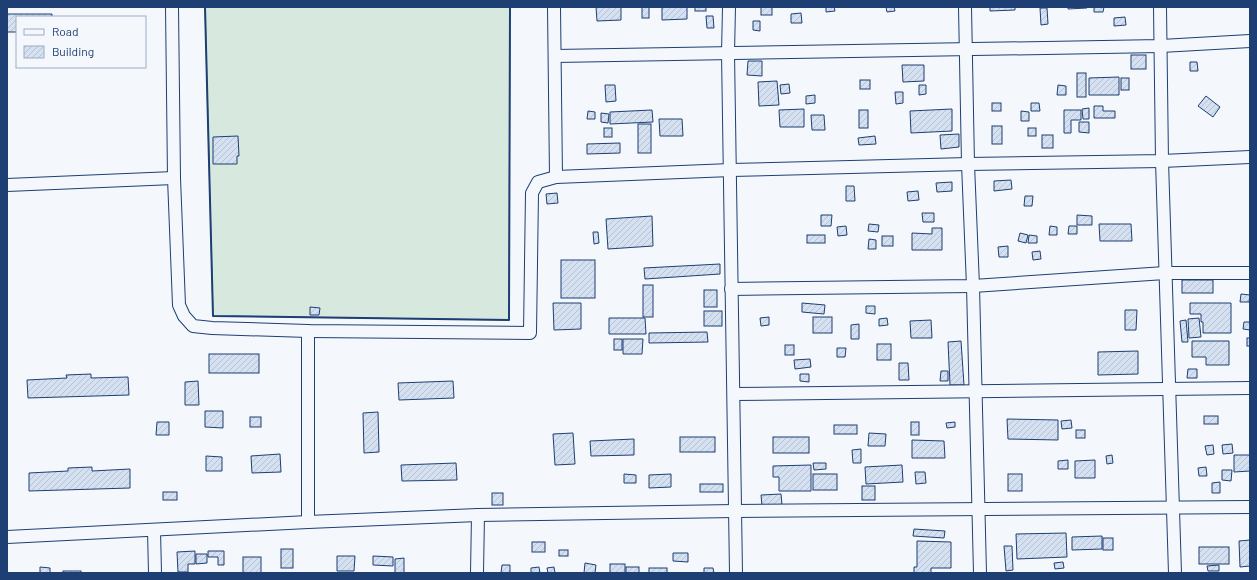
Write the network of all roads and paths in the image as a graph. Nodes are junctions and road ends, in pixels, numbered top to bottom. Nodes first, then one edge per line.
1 (172, 7) edge
2 (554, 7) edge
3 (729, 7) edge
4 (965, 7) edge
5 (1160, 7) edge
6 (1250, 41) edge
7 (1160, 46) junction
8 (965, 50) junction
9 (728, 53) junction
10 (555, 56) junction
11 (1250, 158) edge
12 (1162, 162) junction
13 (968, 164) junction
14 (731, 170) junction
15 (556, 177) junction
16 (174, 178) junction
17 (7, 185) edge
18 (1165, 273) junction
19 (1250, 273) edge
20 (973, 286) junction
21 (731, 290) junction
22 (308, 331) junction
23 (1250, 388) edge
24 (1170, 389) junction
25 (975, 391) junction
26 (734, 394) junction
27 (1173, 507) junction
28 (1250, 507) edge
29 (978, 509) junction
30 (735, 511) junction
31 (478, 515) junction
32 (308, 522) junction
33 (154, 530) junction
34 (7, 537) edge
35 (155, 573) edge
36 (477, 573) edge
37 (736, 573) edge
38 (980, 573) edge
39 (1175, 573) edge

1 - 16 street
2 - 10 street
3 - 9 street
4 - 8 street
5 - 7 street
6 - 7 street
7 - 8 street
7 - 12 street
8 - 9 street
8 - 13 street
9 - 10 street
9 - 14 street
10 - 15 street
11 - 12 street
12 - 13 street
12 - 18 street
13 - 14 street
13 - 20 street
14 - 15 street
14 - 21 street
15 - 22 street
16 - 17 street
16 - 22 street
18 - 19 street
18 - 20 street
18 - 24 street
20 - 21 street
20 - 25 street
21 - 26 street
22 - 32 street
23 - 24 street
24 - 25 street
24 - 27 street
25 - 26 street
25 - 29 street
26 - 30 street
27 - 28 street
27 - 29 street
27 - 39 street
29 - 30 street
29 - 38 street
30 - 31 street
30 - 37 street
31 - 32 street
31 - 36 street
32 - 33 street
33 - 34 street
33 - 35 street

